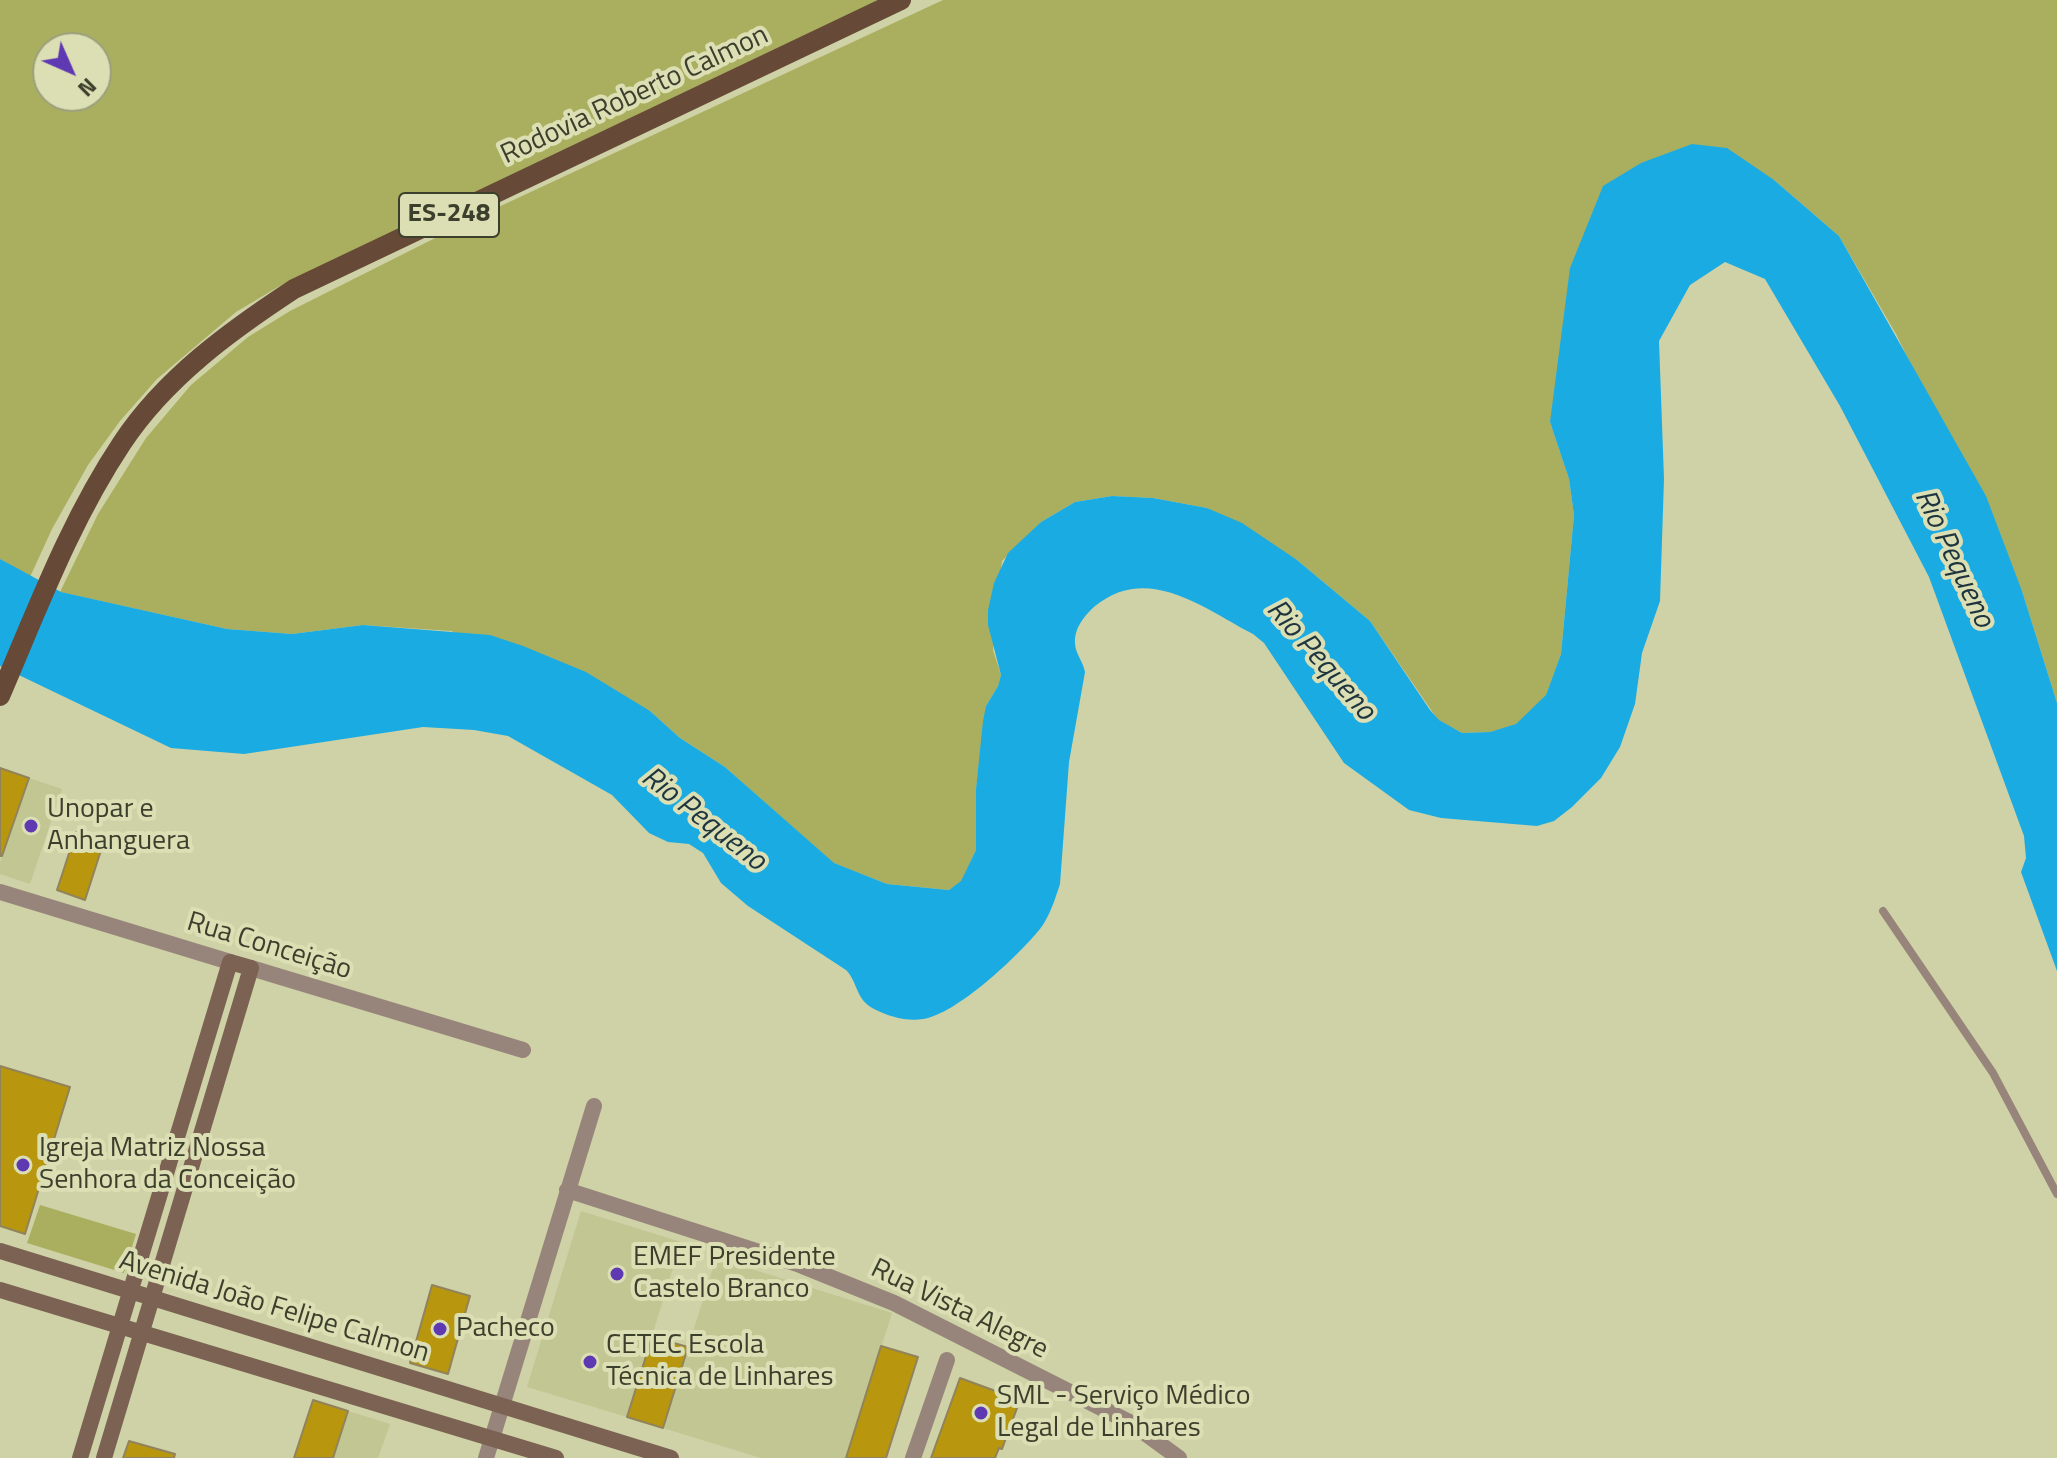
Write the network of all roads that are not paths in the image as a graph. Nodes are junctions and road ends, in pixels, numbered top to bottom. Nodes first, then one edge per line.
1 (901, 0) edge
2 (0, 696) edge
3 (0, 892) edge
4 (1883, 911) dead end
5 (230, 962) junction
6 (251, 968) junction
7 (523, 1050) dead end
8 (594, 1106) dead end
9 (567, 1190) junction
10 (2057, 1194) edge
11 (0, 1251) edge
12 (0, 1290) edge
13 (130, 1291) junction
14 (152, 1298) junction
15 (120, 1326) junction
16 (141, 1333) junction
17 (947, 1360) dead end
18 (502, 1406) junction
19 (492, 1439) junction
20 (80, 1458) edge
21 (104, 1458) edge
22 (486, 1458) edge
23 (556, 1458) edge
24 (671, 1458) edge
25 (913, 1458) edge
26 (1179, 1458) edge

1 - 2 main road, Rodovia Roberto Calmon / ES-248
3 - 5 street, Rua Conceição
4 - 10 lane
5 - 6 main road, Rua Conceição
5 - 13 main road
6 - 7 street, Rua Conceição
6 - 14 main road
8 - 9 street
9 - 18 street
9 - 26 street, Rua Vista Alegre
11 - 13 main road, Avenida João Felipe Calmon
12 - 15 main road
13 - 14 main road, Avenida João Felipe Calmon
13 - 15 main road
14 - 16 main road
14 - 18 main road, Avenida João Felipe Calmon
15 - 16 main road
15 - 20 main road
16 - 19 main road
16 - 21 main road
17 - 25 street
18 - 19 street
18 - 24 main road, Avenida João Felipe Calmon
19 - 22 street
19 - 23 main road

